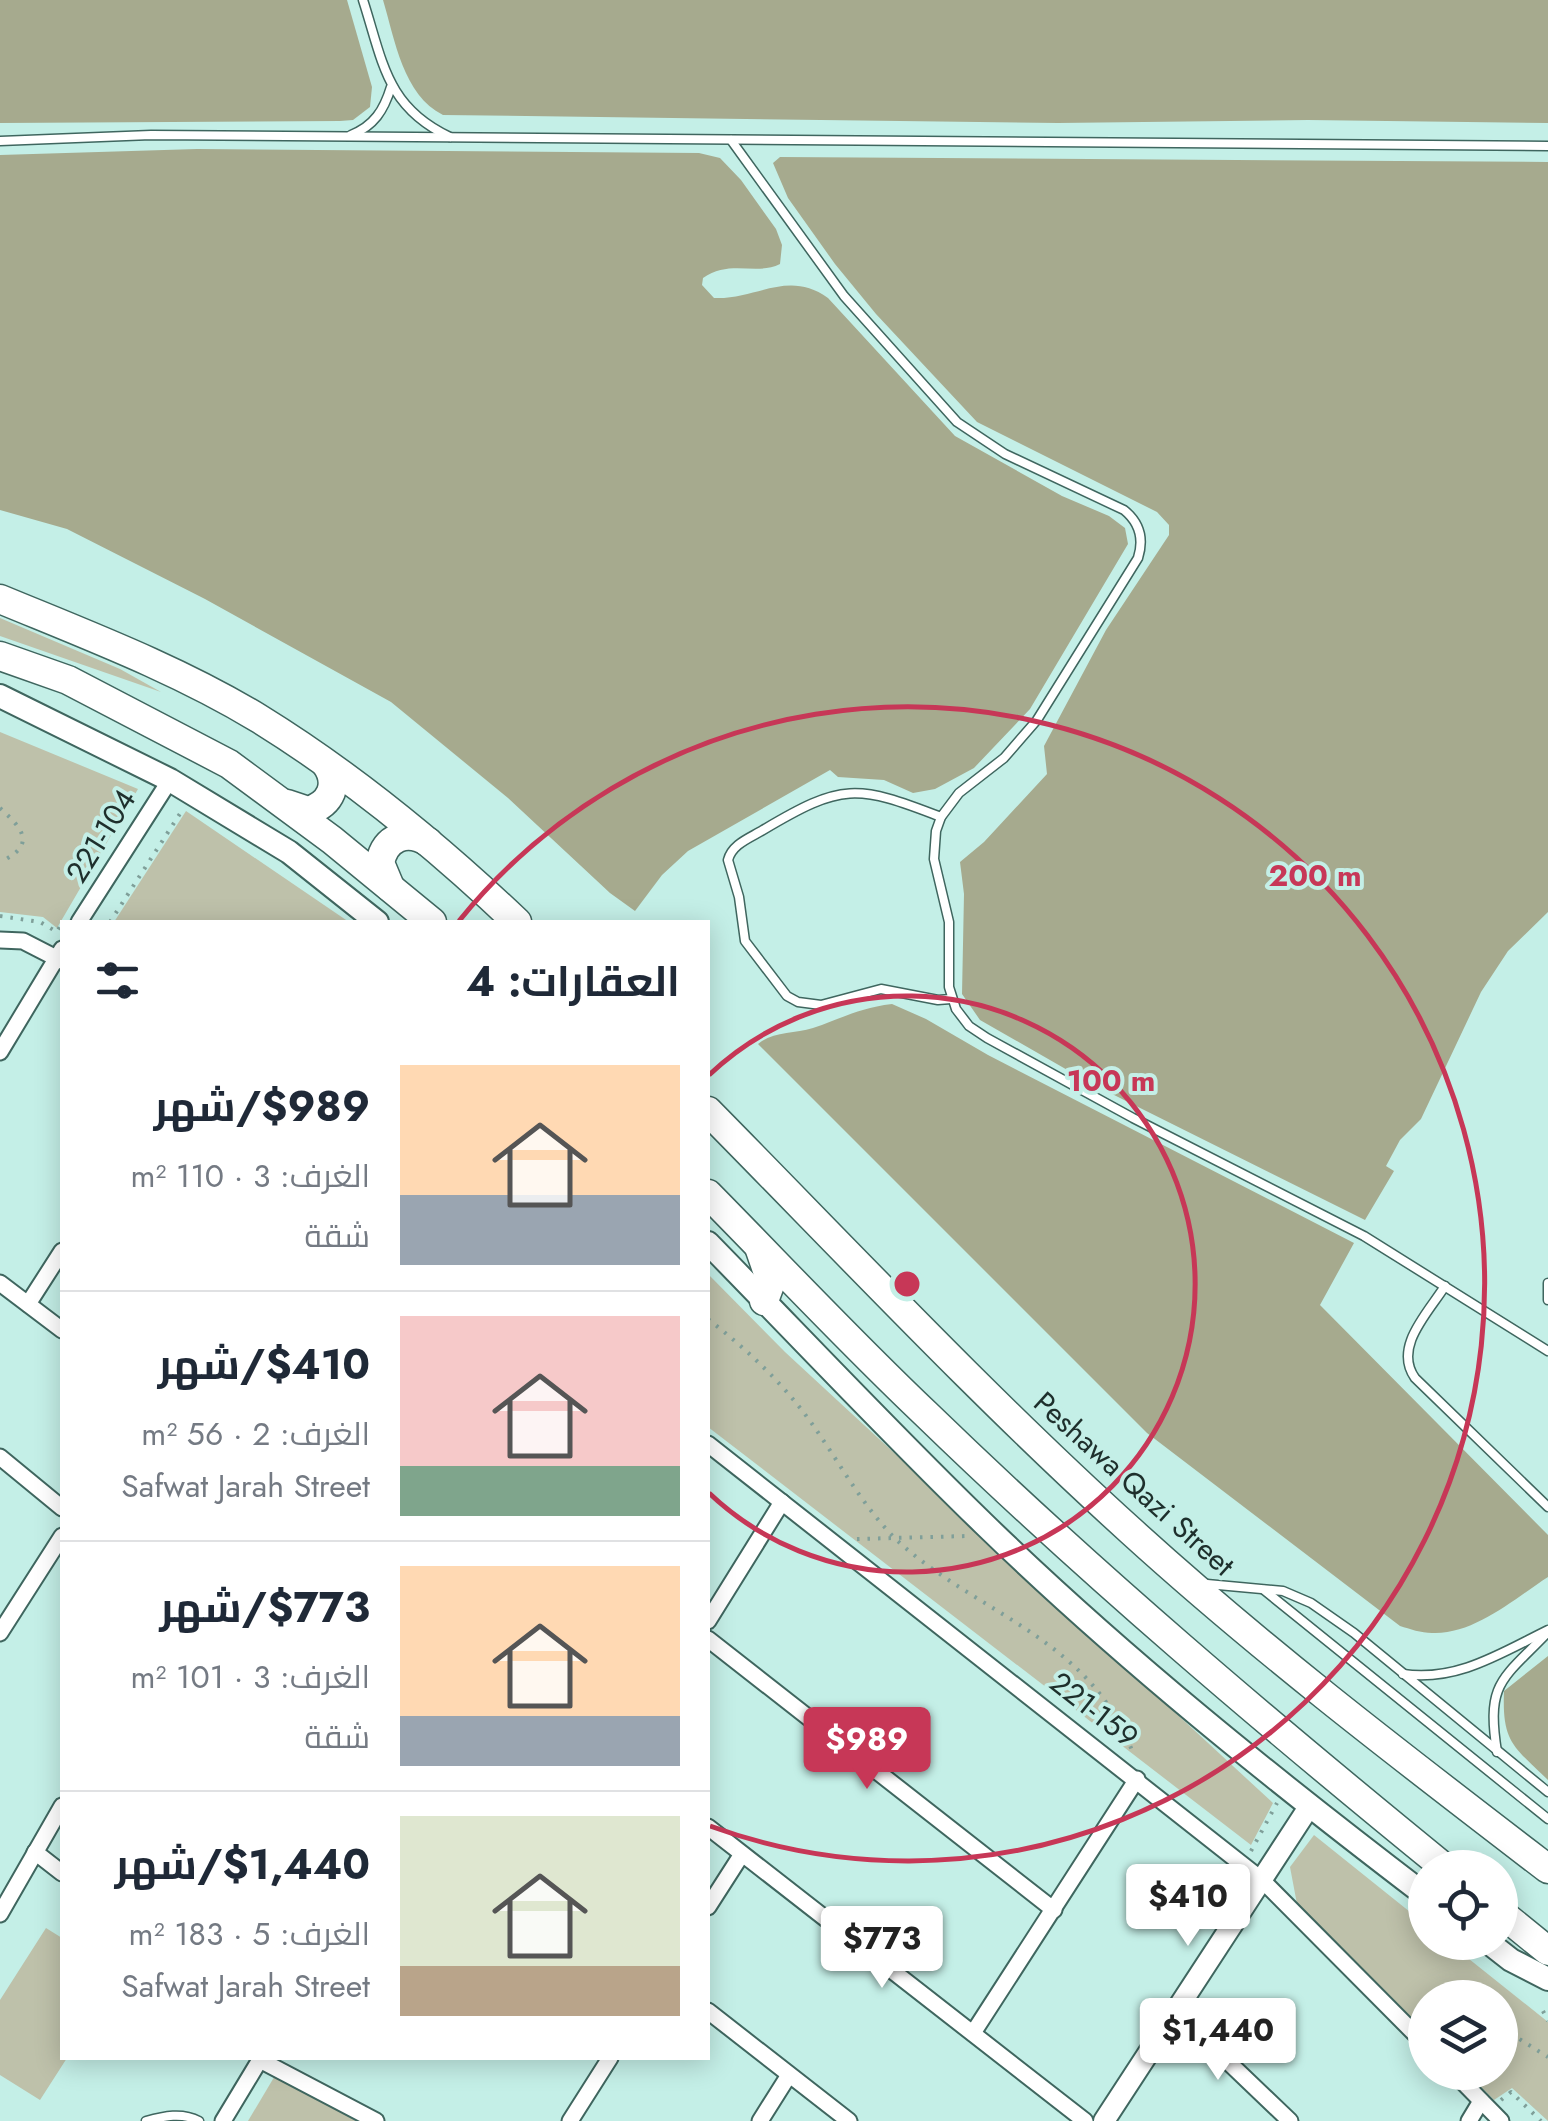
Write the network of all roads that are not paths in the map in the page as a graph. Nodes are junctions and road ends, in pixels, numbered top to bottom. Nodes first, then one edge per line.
1 (363, 0) edge
2 (390, 87) junction
3 (346, 137) junction
4 (453, 138) junction
5 (731, 140) junction
6 (0, 141) edge
7 (1548, 146) edge
8 (0, 599) edge
9 (0, 656) edge
10 (0, 696) edge
11 (326, 764) junction
12 (170, 780) junction
13 (276, 800) junction
14 (941, 817) junction
15 (430, 843) junction
16 (390, 887) junction
17 (81, 920) edge
18 (374, 920) edge
19 (430, 920) edge
20 (515, 920) edge
21 (0, 940) edge
22 (60, 956) edge
23 (60, 958) edge
24 (952, 999) junction
25 (0, 1052) edge
26 (710, 1113) edge
27 (710, 1196) edge
28 (758, 1244) junction
29 (710, 1245) edge
30 (60, 1254) edge
31 (0, 1283) edge
32 (1548, 1283) edge
33 (1445, 1286) junction
34 (1548, 1300) edge
35 (764, 1301) junction
36 (28, 1304) junction
37 (60, 1328) edge
38 (1548, 1351) edge
39 (710, 1446) edge
40 (0, 1457) edge
41 (782, 1502) junction
42 (60, 1506) edge
43 (1548, 1507) edge
44 (60, 1539) edge
45 (1193, 1584) junction
46 (1262, 1588) junction
47 (710, 1619) edge
48 (1548, 1631) edge
49 (0, 1633) edge
50 (710, 1641) edge
51 (1402, 1674) junction
52 (1497, 1752) junction
53 (1138, 1773) junction
54 (1548, 1792) edge
55 (1310, 1807) junction
56 (60, 1809) edge
57 (1548, 1819) edge
58 (710, 1828) edge
59 (1423, 1850) edge
60 (35, 1852) junction
61 (742, 1854) junction
62 (1548, 1869) edge
63 (60, 1871) edge
64 (1262, 1880) junction
65 (1408, 1882) edge
66 (710, 1903) edge
67 (1054, 1910) junction
68 (0, 1914) edge
69 (1518, 1927) edge
70 (1548, 1951) edge
71 (1511, 1960) edge
72 (1548, 1979) edge
73 (710, 2012) edge
74 (1177, 2013) junction
75 (1408, 2027) edge
76 (973, 2033) junction
77 (259, 2060) edge
78 (262, 2060) edge
79 (609, 2060) edge
80 (789, 2075) junction
81 (1471, 2090) edge
82 (1482, 2101) junction
83 (146, 2121) edge
84 (199, 2121) edge
85 (223, 2121) edge
86 (376, 2121) edge
87 (570, 2121) edge
88 (760, 2121) edge
89 (848, 2121) edge
90 (1085, 2121) edge
91 (1104, 2121) edge
92 (1290, 2121) edge
93 (1470, 2121) edge
94 (1501, 2121) edge

1 - 2 lane
2 - 3 lane
2 - 4 lane
3 - 4 lane
3 - 6 lane
4 - 5 lane
5 - 7 lane
5 - 14 lane
8 - 11 highway
9 - 13 highway
10 - 12 main road
11 - 13 highway
11 - 15 highway
12 - 17 street, 221-104
12 - 18 main road
13 - 16 highway
14 - 24 lane
14 - 24 lane
15 - 16 highway
15 - 20 highway
16 - 19 highway
21 - 22 street
23 - 25 street
24 - 33 lane
26 - 45 highway, Peshawa Qazi Street
27 - 28 highway
28 - 35 highway
28 - 59 highway
29 - 35 main road
30 - 36 street
31 - 36 street
32 - 34 lane
33 - 38 lane
33 - 43 lane
35 - 55 main road
36 - 37 street
39 - 41 street, 221-159
40 - 42 street
41 - 47 street
41 - 53 street, 221-159
44 - 49 street
45 - 46 lane
45 - 62 highway, Peshawa Qazi Street
46 - 51 lane
46 - 57 lane
48 - 51 lane
48 - 52 lane
50 - 67 street
51 - 52 lane
52 - 54 lane
53 - 64 street, 221-159
53 - 67 street
55 - 64 street
55 - 65 main road
56 - 60 street
58 - 61 street
60 - 63 street
60 - 68 street
61 - 66 street
61 - 76 street
64 - 74 street
64 - 75 street, 221-159
67 - 76 street
69 - 70 highway
71 - 72 main road
73 - 80 street
74 - 91 street
74 - 92 street
76 - 90 street
77 - 85 street
78 - 86 street
79 - 87 street
80 - 88 street
80 - 89 street
81 - 82 street
82 - 93 street
82 - 94 street
83 - 84 lane

